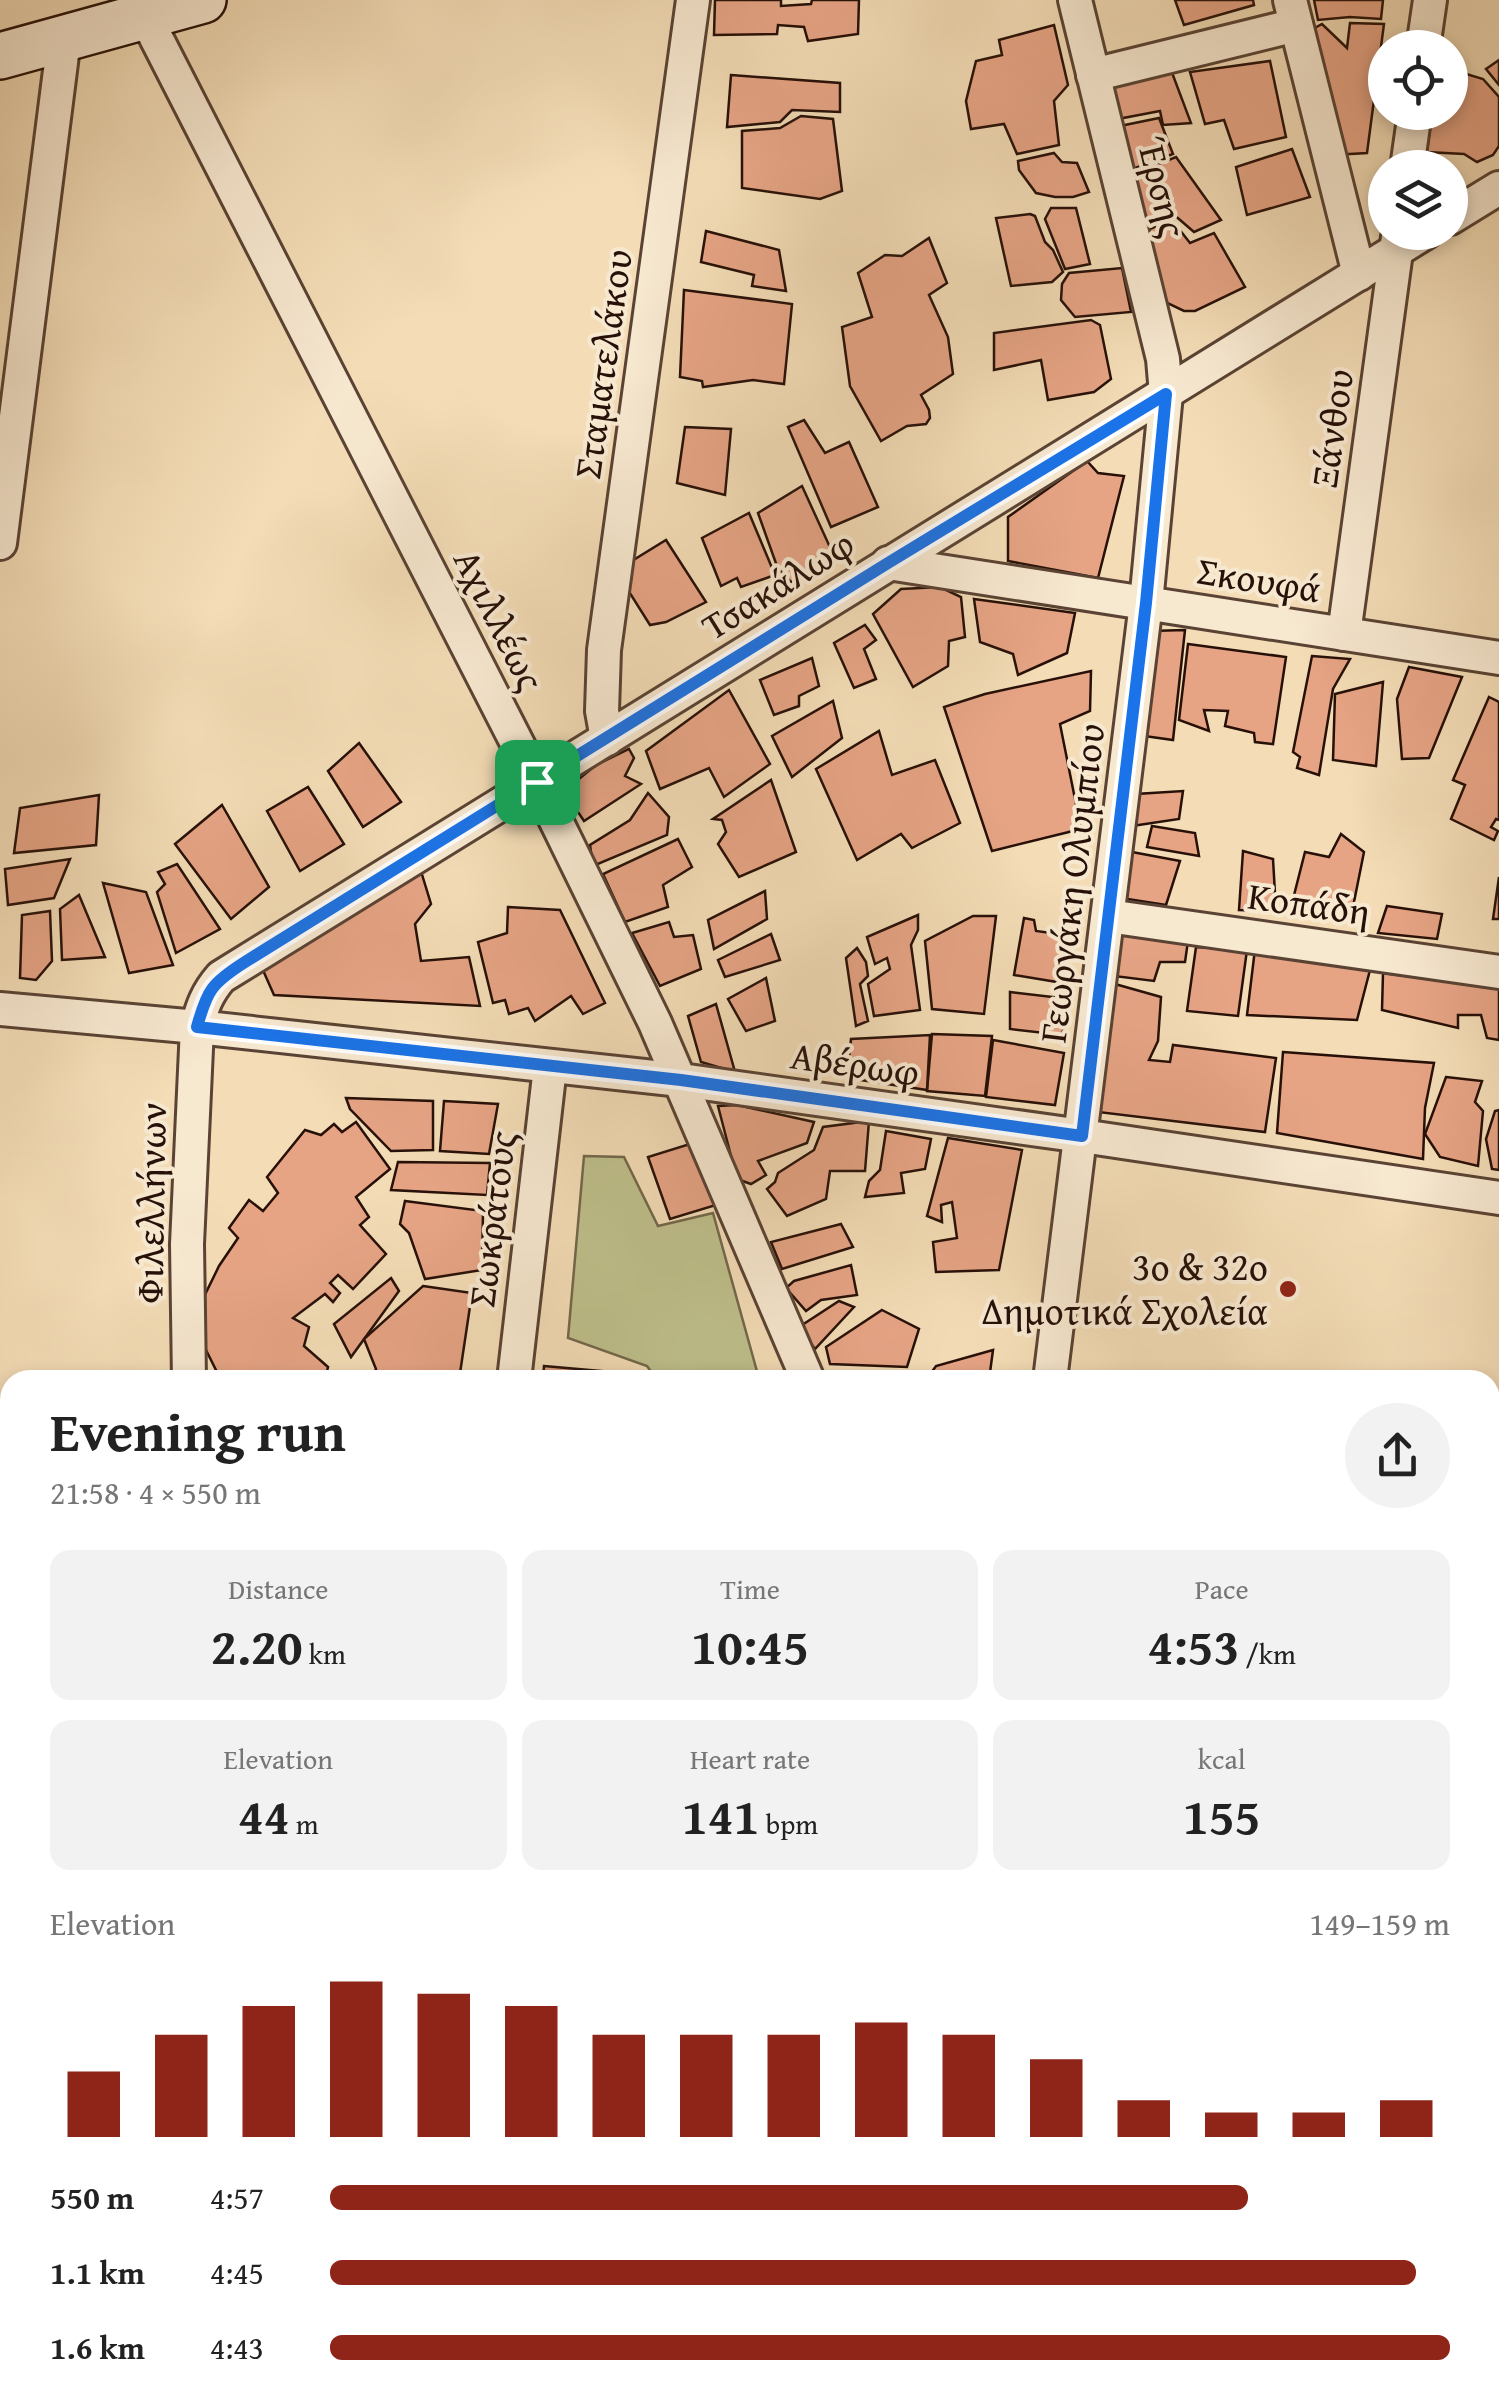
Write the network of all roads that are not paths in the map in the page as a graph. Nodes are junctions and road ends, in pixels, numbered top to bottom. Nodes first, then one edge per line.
1 (204, 0) edge
2 (694, 0) edge
3 (1075, 0) edge
4 (1430, 0) edge
5 (1293, 12) edge
6 (145, 16) junction
7 (1426, 30) edge
8 (64, 39) junction
9 (0, 56) edge
10 (1093, 74) junction
11 (1499, 188) edge
12 (1468, 207) edge
13 (1387, 250) edge
14 (1396, 250) edge
15 (1358, 274) junction
16 (1166, 394) junction
17 (0, 543) edge
18 (888, 563) junction
19 (1146, 603) junction
20 (1344, 634) junction
21 (1499, 658) edge
22 (607, 738) junction
23 (537, 782) junction
24 (1108, 916) junction
25 (1499, 972) edge
26 (0, 1009) edge
27 (197, 1027) junction
28 (550, 1067) junction
29 (681, 1080) junction
30 (1082, 1136) junction
31 (1499, 1198) edge
32 (188, 1370) edge
33 (515, 1370) edge
34 (804, 1370) edge
35 (1051, 1370) edge

1 - 6 street
2 - 22 street, Σταματελάκου
3 - 10 street, Έρσης
4 - 7 street
5 - 10 street
5 - 15 street
6 - 8 street
6 - 23 street, Αχιλλέως
8 - 9 street
8 - 17 street
10 - 16 street, Έρσης
11 - 12 street
13 - 15 street, Τσακάλωφ
14 - 20 street, Ξάνθου
15 - 16 street, Τσακάλωφ
16 - 18 street, Τσακάλωφ
16 - 19 street, Γεωργάκη Ολυμπίου
18 - 19 street, Σκουφά
18 - 22 street, Τσακάλωφ
19 - 20 street, Σκουφά
19 - 24 street, Γεωργάκη Ολυμπίου
20 - 21 street, Σκουφά
22 - 23 street, Τσακάλωφ
23 - 27 street, Τσακάλωφ
23 - 29 street, Αχιλλέως
24 - 25 street, Κοπάδη
24 - 30 street, Γεωργάκη Ολυμπίου
26 - 27 street, Αβέρωφ
27 - 28 street, Αβέρωφ
27 - 32 street, Φιλελλήνων
28 - 29 street, Αβέρωφ
28 - 33 street, Σωκράτους
29 - 30 street, Αβέρωφ
29 - 34 street, Αχιλλέως
30 - 31 street, Αβέρωφ
30 - 35 street, Γεωργάκη Ολυμπίου

